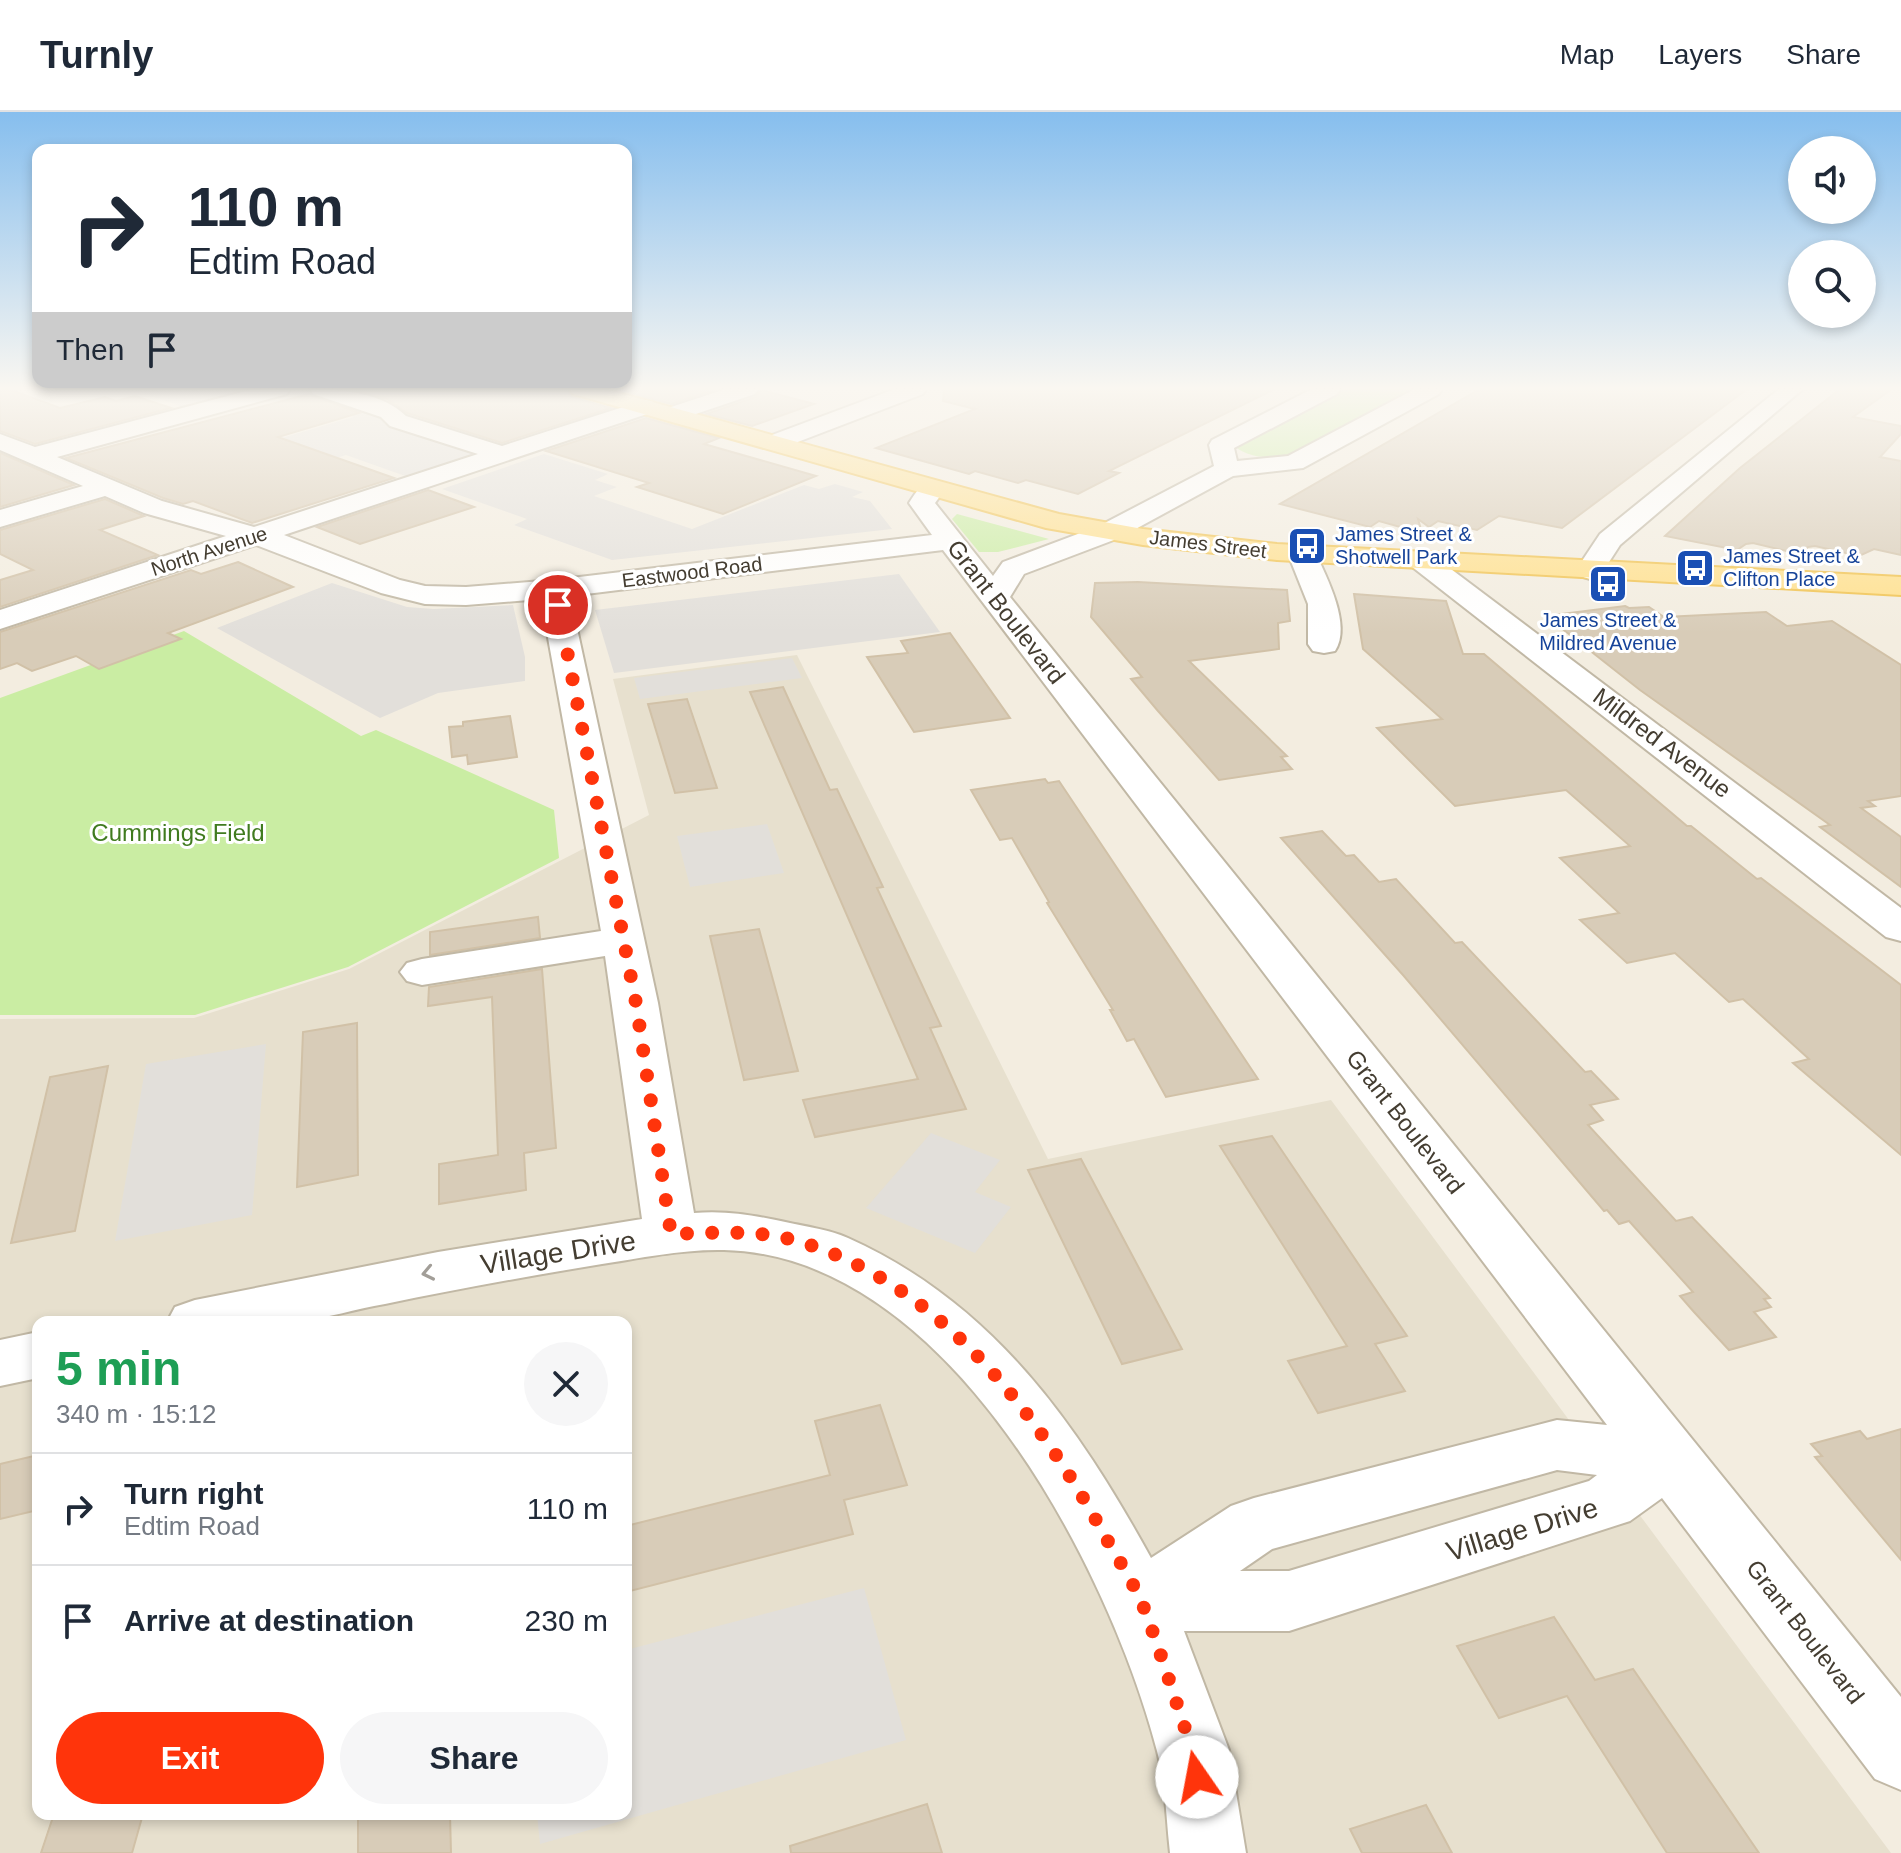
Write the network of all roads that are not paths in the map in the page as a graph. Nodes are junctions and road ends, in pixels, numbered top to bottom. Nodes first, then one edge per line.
1 (66, 470) edge
2 (452, 470) edge
3 (853, 470) edge
4 (1225, 470) edge
5 (1694, 470) edge
6 (108, 487) junction
7 (928, 496) junction
8 (0, 519) edge
9 (1109, 532) junction
10 (252, 536) junction
11 (956, 549) junction
12 (1302, 554) junction
13 (1040, 555) junction
14 (1421, 560) junction
15 (1590, 570) junction
16 (1899, 587) edge
17 (554, 589) junction
18 (995, 598) junction
19 (0, 620) edge
20 (1324, 644) dead end
21 (1901, 928) edge
22 (623, 940) junction
23 (422, 972) dead end
24 (671, 1234) junction
25 (224, 1316) edge
26 (32, 1356) edge
27 (0, 1363) edge
28 (1669, 1458) junction
29 (1141, 1601) junction
30 (1901, 1754) edge
31 (1208, 1853) edge

1 - 6 street, Eastwood Road
2 - 10 street, North Avenue
3 - 7 main road, James Street
4 - 9 street
5 - 15 street
6 - 8 street
6 - 10 street, Eastwood Road
7 - 9 main road, James Street
7 - 11 street, Grant Boulevard
9 - 12 main road, James Street
9 - 13 street
10 - 17 street, Eastwood Road
10 - 19 street, North Avenue
11 - 13 street, Eastwood Road
11 - 17 street, Eastwood Road
11 - 18 street, Grant Boulevard
12 - 14 main road, James Street
12 - 20 street
13 - 18 street
14 - 15 main road, James Street
14 - 21 street, Mildred Avenue
15 - 16 main road, James Street
17 - 22 street
18 - 28 street, Grant Boulevard
22 - 23 street
22 - 24 street
24 -> 25 street, Village Drive
24 - 29 street, Village Drive
26 - 27 street
28 - 29 street, Village Drive
28 - 29 street
28 - 30 street, Grant Boulevard
29 - 31 street, Village Drive

